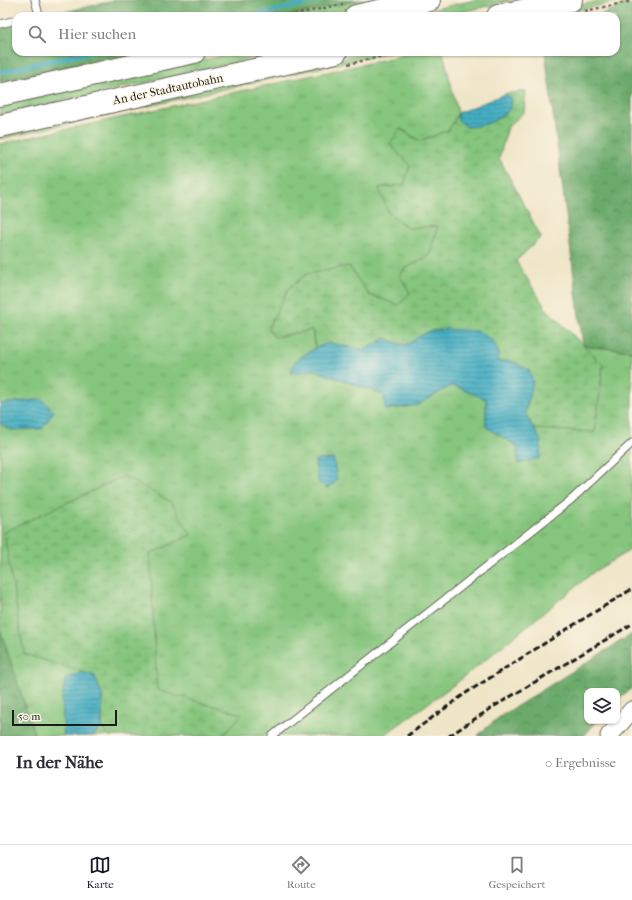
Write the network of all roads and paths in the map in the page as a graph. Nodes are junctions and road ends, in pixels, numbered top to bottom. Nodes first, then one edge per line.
1 (35, 0) edge
2 (429, 0) edge
3 (632, 1) edge
4 (577, 6) edge
5 (351, 10) edge
6 (37, 12) edge
7 (330, 12) edge
8 (530, 12) edge
9 (12, 21) edge
10 (0, 24) edge
11 (176, 56) edge
12 (318, 56) edge
13 (0, 95) edge
14 (0, 126) edge
15 (632, 443) edge
16 (632, 710) edge
17 (272, 736) edge
18 (609, 736) edge

1 - 6 lane
2 - 5 highway
3 - 4 path
4 - 8 highway
5 - 7 path
9 - 10 lane
11 - 13 highway
12 - 14 highway, An der Stadtautobahn
15 - 17 lane
16 - 18 street

